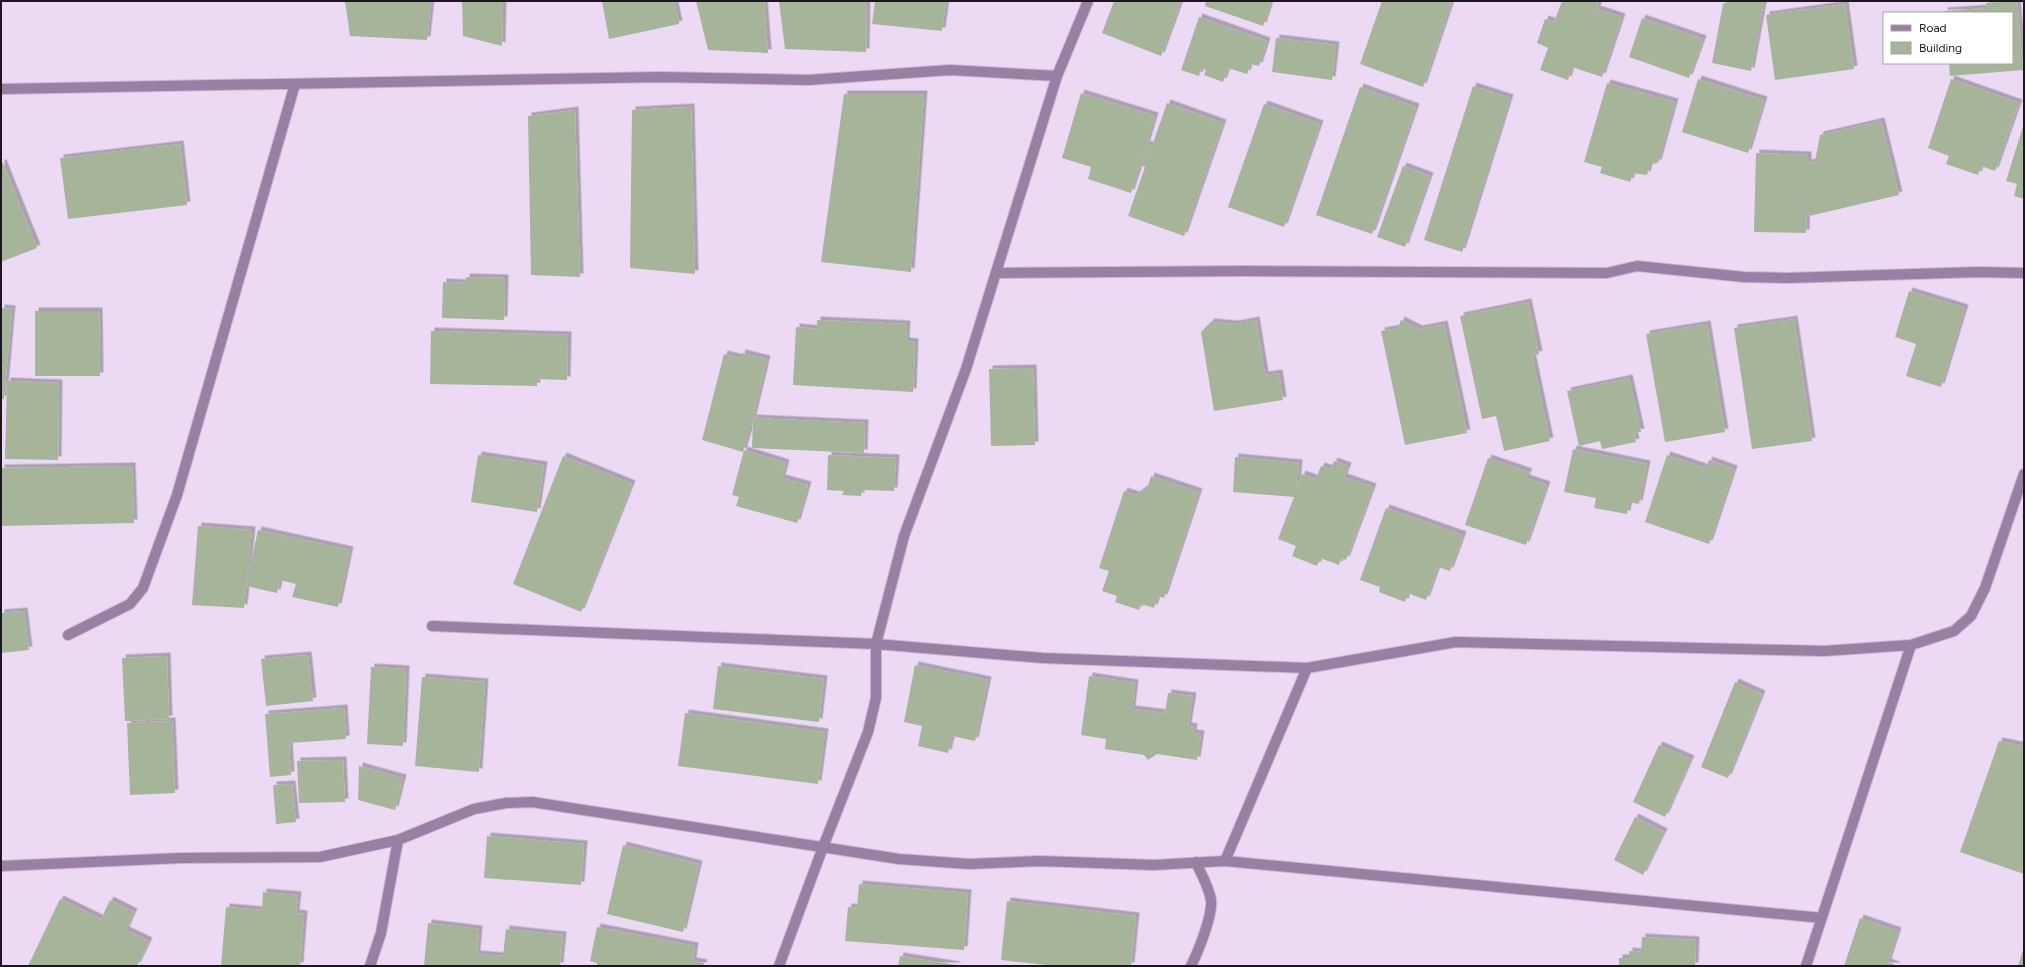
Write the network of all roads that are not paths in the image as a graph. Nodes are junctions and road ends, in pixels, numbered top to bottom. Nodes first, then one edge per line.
1 (1088, 1) edge
2 (1057, 76) junction
3 (295, 84) junction
4 (1, 89) edge
5 (2024, 273) edge
6 (996, 274) junction
7 (2024, 474) edge
8 (432, 626) dead end
9 (68, 635) dead end
10 (876, 644) junction
11 (1911, 645) junction
12 (1307, 668) junction
13 (398, 840) junction
14 (823, 847) junction
15 (1225, 861) junction
16 (1196, 862) junction
17 (1, 866) edge
18 (1822, 918) junction
19 (370, 966) edge
20 (779, 966) edge
21 (1192, 966) edge
22 (1806, 966) edge

1 - 2 street
2 - 3 street
2 - 6 street
3 - 4 street
3 - 9 street
5 - 6 street
6 - 10 street
7 - 11 street
8 - 10 street
10 - 12 street
10 - 14 street
11 - 12 street
11 - 18 street
12 - 15 street
13 - 14 street
13 - 17 street
13 - 19 street
14 - 16 street
14 - 20 street
15 - 16 street
15 - 18 street
16 - 21 street
18 - 22 street

